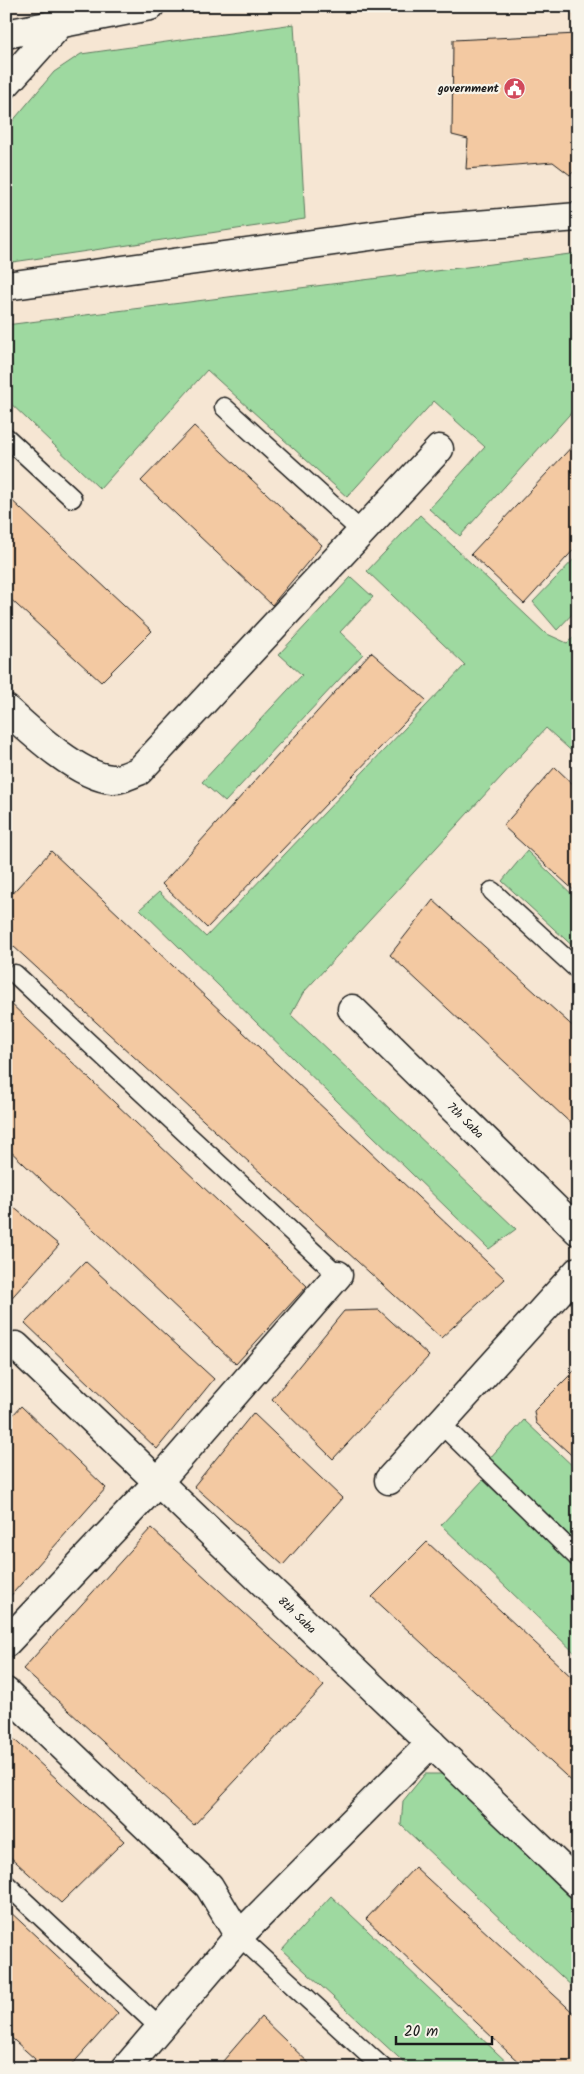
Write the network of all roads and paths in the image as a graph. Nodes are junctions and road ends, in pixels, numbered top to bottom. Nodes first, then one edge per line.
1 (150, 6) edge
2 (60, 24) junction
3 (6, 34) edge
4 (6, 84) edge
5 (578, 217) edge
6 (6, 286) edge
7 (224, 407) dead end
8 (6, 437) edge
9 (439, 449) dead end
10 (72, 498) dead end
11 (362, 532) junction
12 (6, 709) edge
13 (492, 892) dead end
14 (578, 970) edge
15 (15, 974) dead end
16 (352, 1009) dead end
17 (578, 1231) edge
18 (578, 1271) edge
19 (338, 1276) joint
20 (11, 1352) edge
21 (441, 1424) junction
22 (389, 1480) dead end
23 (158, 1482) junction
24 (578, 1558) edge
25 (6, 1644) edge
26 (6, 1692) edge
27 (431, 1744) junction
28 (6, 1884) edge
29 (578, 1884) edge
30 (239, 1936) junction
31 (160, 2028) junction
32 (126, 2068) edge
33 (383, 2068) edge

1 - 2 street
2 - 3 street
2 - 4 street
5 - 6 street
7 - 11 lane
8 - 10 lane
9 - 11 street
11 - 12 street
13 - 14 lane
15 - 19 lane
16 - 17 street, 7th Saba
18 - 21 street
19 - 23 street
20 - 23 street, 8th Saba
21 - 22 street
21 - 24 lane
23 - 25 street
23 - 27 street, 8th Saba
26 - 30 street
27 - 29 street, 8th Saba
27 - 30 street
28 - 31 lane
30 - 31 street
30 - 33 lane
31 - 32 street

